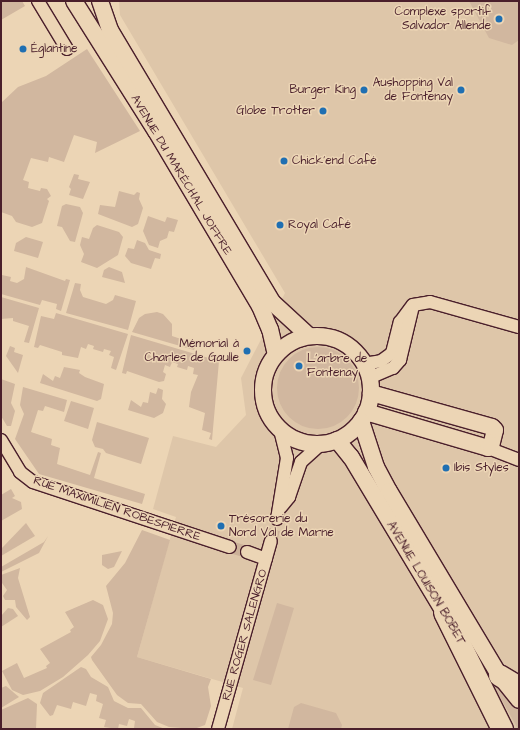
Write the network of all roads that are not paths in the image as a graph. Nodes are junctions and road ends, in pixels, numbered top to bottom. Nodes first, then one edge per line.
1 (38, 1) edge
2 (74, 1) edge
3 (100, 1) edge
4 (67, 49) dead end
5 (519, 327) edge
6 (309, 336) junction
7 (276, 354) junction
8 (368, 378) junction
9 (363, 417) junction
10 (280, 429) junction
11 (1, 440) edge
12 (329, 441) junction
13 (488, 448) junction
14 (519, 460) edge
15 (271, 541) tunnel mouth
16 (230, 547) tunnel mouth
17 (247, 552) tunnel mouth
18 (266, 559) junction
19 (444, 612) junction
20 (499, 675) junction
21 (519, 687) edge
22 (519, 700) edge
23 (218, 729) edge
24 (502, 729) edge
25 (512, 729) edge

1 - 4 street
2 - 7 main road, AVENUE DU MARÉCHAL JOFFRE
3 - 6 main road, AVENUE DU MARÉCHAL JOFFRE
5 - 8 street
6 - 7 main road
6 - 8 main road
7 - 10 main road
8 - 9 main road
8 - 13 main road
9 - 12 main road
9 - 13 main road
9 - 20 main road, AVENUE LOUISON BOBET
10 - 12 main road
10 - 12 street
11 - 16 street, RUE MAXIMILIEN ROBESPIERRE
12 - 19 main road, AVENUE LOUISON BOBET
13 - 14 street
15 - 18 street, RUE ROGER SALENGRO
17 - 18 street
18 - 23 street, RUE ROGER SALENGRO
19 - 24 highway
19 - 25 main road, AVENUE LOUISON BOBET
20 - 21 highway
20 - 22 main road, AVENUE LOUISON BOBET

